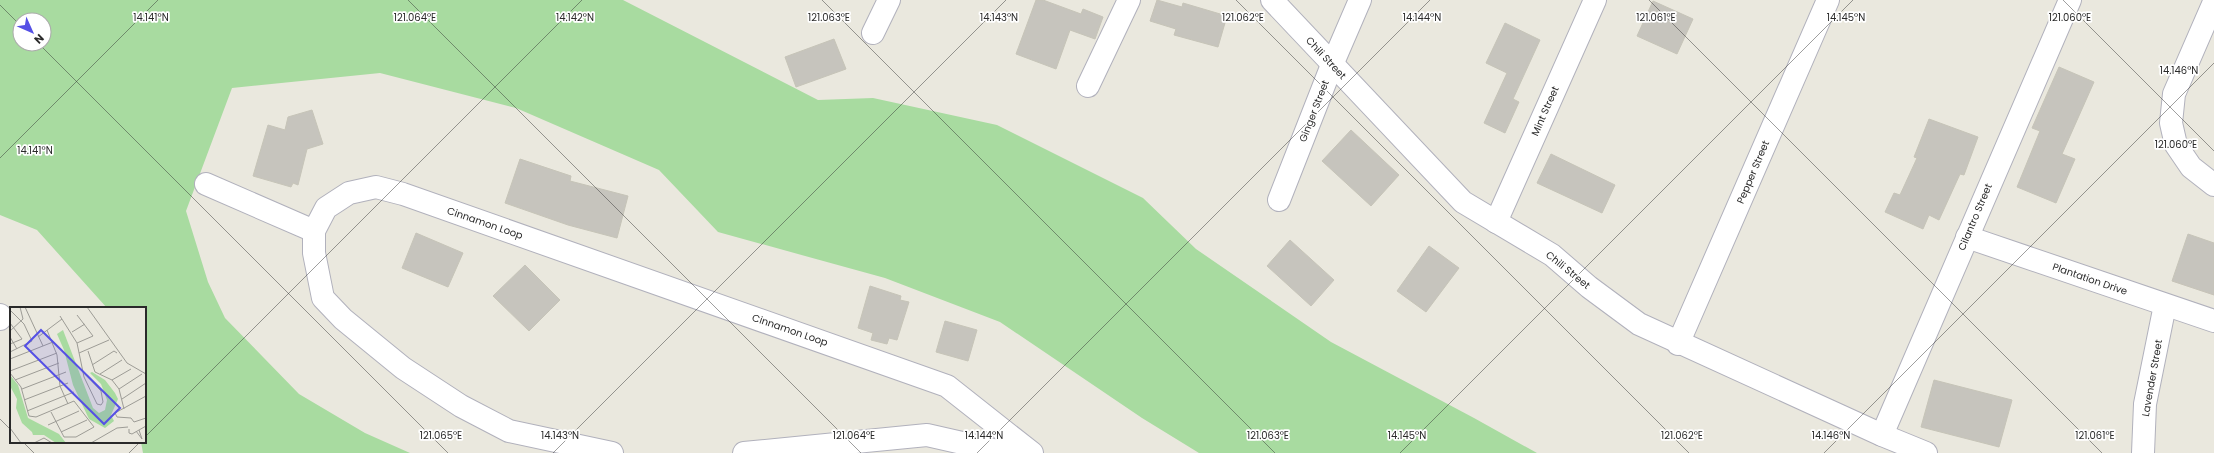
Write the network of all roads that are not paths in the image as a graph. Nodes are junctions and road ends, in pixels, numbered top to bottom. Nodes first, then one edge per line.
1 (889, 0) edge
2 (1129, 0) edge
3 (1272, 0) edge
4 (1360, 0) edge
5 (1595, 0) edge
6 (1828, 0) edge
7 (2070, 0) edge
8 (2214, 2) edge
9 (873, 33) dead end
10 (1332, 64) junction
11 (1088, 86) dead end
12 (206, 184) dead end
13 (2214, 184) edge
14 (1279, 200) dead end
15 (1496, 222) junction
16 (314, 231) junction
17 (1967, 237) junction
18 (2166, 305) junction
19 (0, 315) edge
20 (0, 319) edge
21 (2214, 321) edge
22 (1678, 344) junction
23 (1882, 435) junction
24 (612, 453) edge
25 (744, 453) edge
26 (1006, 453) edge
27 (1032, 453) edge
28 (1926, 453) edge
29 (2143, 453) edge

1 - 9 street
2 - 11 street
3 - 10 street, Chili Street
4 - 10 street, Ginger Street
5 - 15 street, Mint Street
6 - 22 street, Pepper Street
7 - 17 street, Cilantro Street
8 - 13 street
10 - 14 street, Ginger Street
10 - 15 street, Chili Street
12 - 16 street
15 - 22 street, Chili Street
16 - 24 street, Cinnamon Loop
16 - 27 street, Cinnamon Loop
17 - 18 street, Plantation Drive
17 - 23 street, Cilantro Street
18 - 21 street, Plantation Drive
18 - 29 street, Lavender Street
19 - 20 street
22 - 23 street, Chili Street
23 - 28 street, Chili Street
25 - 26 street

